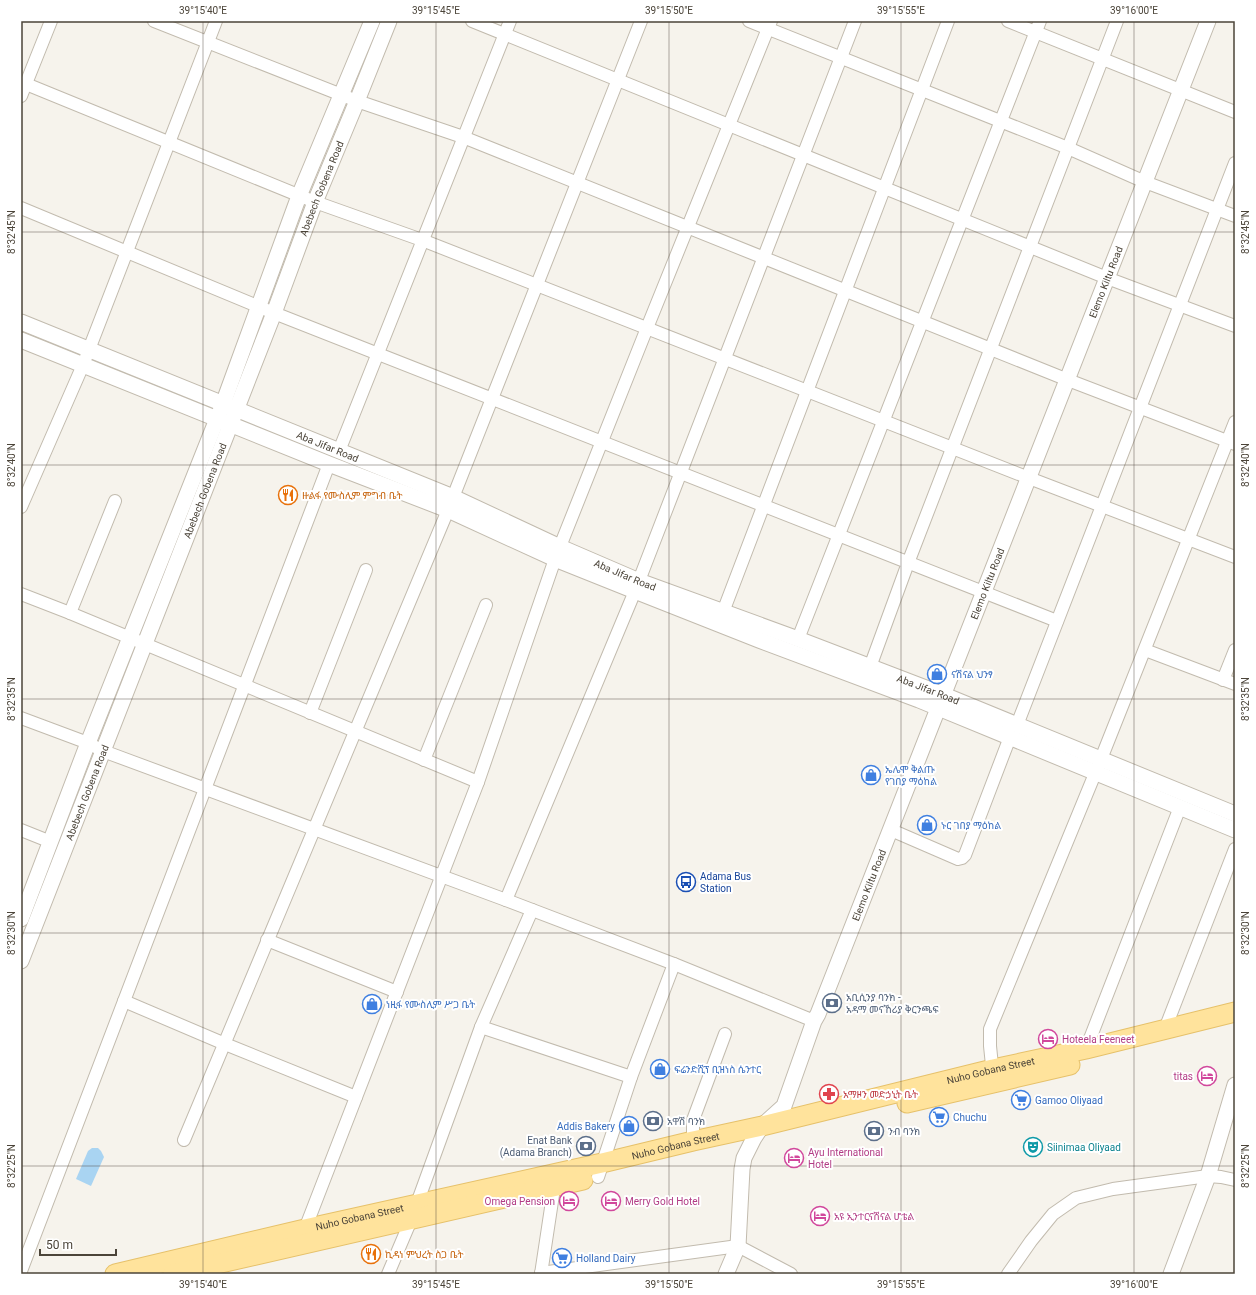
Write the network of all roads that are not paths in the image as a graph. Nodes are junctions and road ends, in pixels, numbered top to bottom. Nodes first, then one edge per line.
1 (51, 21) edge
2 (154, 21) edge
3 (216, 21) edge
4 (372, 21) edge
5 (389, 21) edge
6 (472, 21) edge
7 (510, 21) edge
8 (641, 21) edge
9 (749, 21) edge
10 (855, 21) edge
11 (948, 21) edge
12 (1008, 21) edge
13 (1117, 21) edge
14 (1208, 21) edge
15 (770, 25) edge
16 (1038, 26) edge
17 (505, 34) junction
18 (208, 42) junction
19 (840, 58) junction
20 (1102, 58) junction
21 (618, 80) junction
22 (26, 84) junction
23 (922, 90) junction
24 (1180, 91) junction
25 (342, 95) junction
26 (21, 96) edge
27 (357, 101) junction
28 (1235, 112) edge
29 (1000, 121) junction
30 (729, 125) junction
31 (463, 137) junction
32 (169, 143) junction
33 (1068, 148) junction
34 (803, 155) junction
35 (1235, 163) edge
36 (1145, 182) junction
37 (577, 183) junction
38 (884, 188) junction
39 (299, 196) junction
40 (315, 202) junction
41 (21, 208) edge
42 (1217, 210) junction
43 (1235, 216) edge
44 (962, 219) junction
45 (688, 227) junction
46 (422, 240) junction
47 (1030, 246) junction
48 (126, 252) junction
49 (763, 258) junction
50 (1108, 278) junction
51 (536, 285) junction
52 (845, 290) junction
53 (1180, 305) junction
54 (258, 307) junction
55 (274, 313) junction
56 (922, 321) junction
57 (21, 322) edge
58 (1235, 326) edge
59 (646, 328) junction
60 (21, 340) edge
61 (88, 349) junction
62 (991, 349) junction
63 (377, 354) junction
64 (724, 358) junction
65 (83, 365) junction
66 (1068, 380) junction
67 (806, 391) junction
68 (491, 399) junction
69 (223, 404) junction
70 (1140, 407) junction
71 (237, 409) junction
72 (217, 419) junction
73 (883, 420) junction
74 (1235, 422) edge
75 (231, 425) junction
76 (601, 442) junction
77 (1231, 442) edge
78 (952, 448) junction
79 (339, 450) junction
80 (329, 464) junction
81 (680, 473) junction
82 (1029, 478) junction
83 (114, 501) dead end
84 (450, 504) junction
85 (762, 506) junction
86 (1102, 506) junction
87 (21, 507) edge
88 (838, 536) junction
89 (1189, 539) junction
90 (558, 553) junction
91 (1235, 556) edge
92 (908, 563) junction
93 (366, 570) dead end
94 (637, 586) junction
95 (984, 593) junction
96 (21, 594) edge
97 (486, 605) dead end
98 (70, 612) junction
99 (723, 612) junction
100 (1057, 622) junction
101 (131, 638) junction
102 (798, 639) junction
103 (145, 644) junction
104 (1145, 650) junction
105 (1235, 650) edge
106 (870, 667) junction
107 (1223, 680) junction
108 (1235, 684) edge
109 (245, 685) junction
110 (942, 702) junction
111 (310, 712) junction
112 (21, 718) edge
113 (355, 731) junction
114 (1013, 731) junction
115 (88, 744) junction
116 (103, 750) junction
117 (424, 760) junction
118 (1098, 766) junction
119 (478, 782) junction
120 (205, 788) junction
121 (1180, 807) junction
122 (1235, 814) edge
123 (314, 829) junction
124 (21, 830) edge
125 (891, 830) junction
126 (1235, 830) edge
127 (51, 842) junction
128 (1235, 849) edge
129 (442, 876) junction
130 (506, 900) junction
131 (532, 910) junction
132 (21, 919) edge
133 (267, 940) junction
134 (21, 961) edge
135 (674, 964) junction
136 (397, 992) junction
137 (124, 1001) junction
138 (1235, 1012) edge
139 (814, 1021) junction
140 (1235, 1025) edge
141 (480, 1027) junction
142 (1165, 1029) junction
143 (725, 1034) dead end
144 (225, 1044) junction
145 (1086, 1049) junction
146 (994, 1076) junction
147 (632, 1078) junction
148 (1235, 1085) edge
149 (356, 1097) junction
150 (758, 1132) junction
151 (184, 1140) dead end
152 (693, 1141) junction
153 (600, 1170) junction
154 (1208, 1176) junction
155 (1235, 1180) edge
156 (554, 1188) junction
157 (413, 1212) junction
158 (305, 1229) junction
159 (738, 1246) junction
160 (21, 1271) edge
161 (541, 1273) edge
162 (115, 1274) edge
163 (173, 1274) edge
164 (388, 1274) edge
165 (726, 1274) edge
166 (791, 1274) edge
167 (1008, 1274) edge
168 (1171, 1274) edge

1 - 22 street
2 - 18 street
3 - 18 street
4 - 25 street, Abebech Gobena Road
5 - 27 street, Abebech Gobena Road
6 - 17 street
7 - 17 street
8 - 21 street
9 - 15 street
10 - 19 street
11 - 23 street
12 - 16 street
13 - 20 street
14 - 24 street, Elemo Kiltu Road
15 - 19 street
15 - 30 street
16 - 20 street
16 - 29 street
17 - 21 street
17 - 31 street
18 - 25 street
18 - 32 street
19 - 23 street
19 - 34 street
20 - 24 street
20 - 33 street
21 - 30 street
21 - 37 street
22 - 26 street
22 - 32 street
23 - 29 street
23 - 38 street
24 - 28 street
24 - 36 street, Elemo Kiltu Road
25 - 27 street
25 - 39 street, Abebech Gobena Road
27 - 31 street
27 - 40 street, Abebech Gobena Road
29 - 33 street
29 - 44 street
30 - 34 street
30 - 45 street
31 - 37 street
31 - 46 street
32 - 39 street
32 - 48 street
33 - 36 street
33 - 47 street
34 - 38 street
34 - 49 street
35 - 42 street
36 - 42 street
36 - 50 street, Elemo Kiltu Road
37 - 45 street
37 - 51 street
38 - 44 street
38 - 52 street
39 - 40 street
39 - 54 street, Abebech Gobena Road
40 - 46 street
40 - 55 street, Abebech Gobena Road
41 - 48 street
42 - 43 street
42 - 53 street
44 - 47 street
44 - 56 street
45 - 49 street
45 - 59 street
46 - 51 street
46 - 63 street
47 - 50 street
47 - 62 street
48 - 54 street
48 - 61 street
49 - 52 street
49 - 64 street
50 - 53 street
50 - 66 street, Elemo Kiltu Road
51 - 59 street
51 - 68 street
52 - 56 street
52 - 67 street
53 - 58 street
53 - 70 street
54 - 55 street
54 - 69 street, Abebech Gobena Road
55 - 63 street
55 - 71 street, Abebech Gobena Road
56 - 62 street
56 - 73 street
57 - 61 street, Aba Jifar Road
59 - 64 street
59 - 76 street
60 - 65 street, Aba Jifar Road
61 - 65 street
61 - 69 street, Aba Jifar Road
62 - 66 street
62 - 78 street
63 - 68 street
63 - 79 street
64 - 67 street
64 - 81 street
65 - 72 street, Aba Jifar Road
65 - 87 street
66 - 70 street
66 - 82 street, Elemo Kiltu Road
67 - 73 street
67 - 85 street
68 - 76 street
68 - 84 street
69 - 71 street, Aba Jifar Road
69 - 72 street, Abebech Gobena Road
70 - 77 street
70 - 86 street
71 - 75 street, Abebech Gobena Road
71 - 79 street, Aba Jifar Road
72 - 75 street, Aba Jifar Road
72 - 101 street, Abebech Gobena Road
73 - 78 street
73 - 88 street
74 - 77 street
75 - 80 street, Aba Jifar Road
75 - 103 street, Abebech Gobena Road
76 - 81 street
76 - 90 street
77 - 89 street
78 - 82 street
78 - 92 street
79 - 84 street, Aba Jifar Road
80 - 84 street, Aba Jifar Road
80 - 109 street
81 - 85 street
81 - 94 street
82 - 86 street
82 - 95 street, Elemo Kiltu Road
83 - 98 street
84 - 90 street, Aba Jifar Road
84 - 113 street
85 - 88 street
85 - 99 street
86 - 89 street
86 - 100 street
88 - 92 street
88 - 102 street
89 - 91 street
89 - 104 street
90 - 94 street, Aba Jifar Road
90 - 119 street
92 - 95 street
92 - 106 street
93 - 111 street
94 - 99 street, Aba Jifar Road
94 - 110 street, Aba Jifar Road
94 - 130 street
95 - 100 street
95 - 110 street, Elemo Kiltu Road
96 - 98 street
97 - 117 street
98 - 101 street
99 - 102 street, Aba Jifar Road
100 - 114 street
101 - 103 street
101 - 115 street, Abebech Gobena Road
102 - 106 street, Aba Jifar Road
103 - 109 street
103 - 116 street, Abebech Gobena Road
104 - 107 street
104 - 118 street
105 - 107 street
106 - 110 street, Aba Jifar Road
107 - 108 street
109 - 111 street
109 - 120 street
110 - 114 street, Aba Jifar Road
110 - 125 street, Elemo Kiltu Road
111 - 113 street
112 - 115 street
113 - 117 street
113 - 123 street
114 - 118 street, Aba Jifar Road
114 - 125 street
115 - 116 street
115 - 127 street, Abebech Gobena Road
116 - 120 street
116 - 134 street, Abebech Gobena Road
117 - 119 street
118 - 121 street, Aba Jifar Road
118 - 122 street, Aba Jifar Road
118 - 146 street
119 - 129 street
120 - 123 street
120 - 137 street
121 - 126 street, Aba Jifar Road
121 - 145 street
123 - 129 street
123 - 133 street
124 - 127 street
125 - 139 street, Elemo Kiltu Road
127 - 132 street, Abebech Gobena Road
128 - 142 street
129 - 130 street
129 - 136 street
130 - 131 street
131 - 135 street
131 - 141 street
133 - 136 street
133 - 144 street
135 - 139 street
135 - 147 street
136 - 149 street
137 - 144 street
137 - 160 street
138 - 142 main road, Nuho Gobana Street
139 - 150 street, Elemo Kiltu Road
140 - 146 main road, Nuho Gobana Street
141 - 147 street
141 - 157 street
142 - 145 main road, Nuho Gobana Street
143 - 152 street
144 - 149 street
144 - 151 street
145 - 146 main road, Nuho Gobana Street
146 - 150 main road, Nuho Gobana Street
147 - 153 street
148 - 154 street
149 - 158 street
150 - 152 main road, Nuho Gobana Street
150 - 153 main road, Nuho Gobana Street
150 - 159 street
152 - 153 main road, Nuho Gobana Street
153 - 156 main road, Nuho Gobana Street
153 - 157 main road, Nuho Gobana Street
154 - 155 street
154 - 167 street
154 - 168 street
156 - 157 main road, Nuho Gobana Street
156 - 161 street
157 - 158 main road, Nuho Gobana Street
157 - 163 main road, Nuho Gobana Street
157 - 164 street
158 - 162 main road, Nuho Gobana Street
159 - 161 street
159 - 165 street
159 - 166 street

